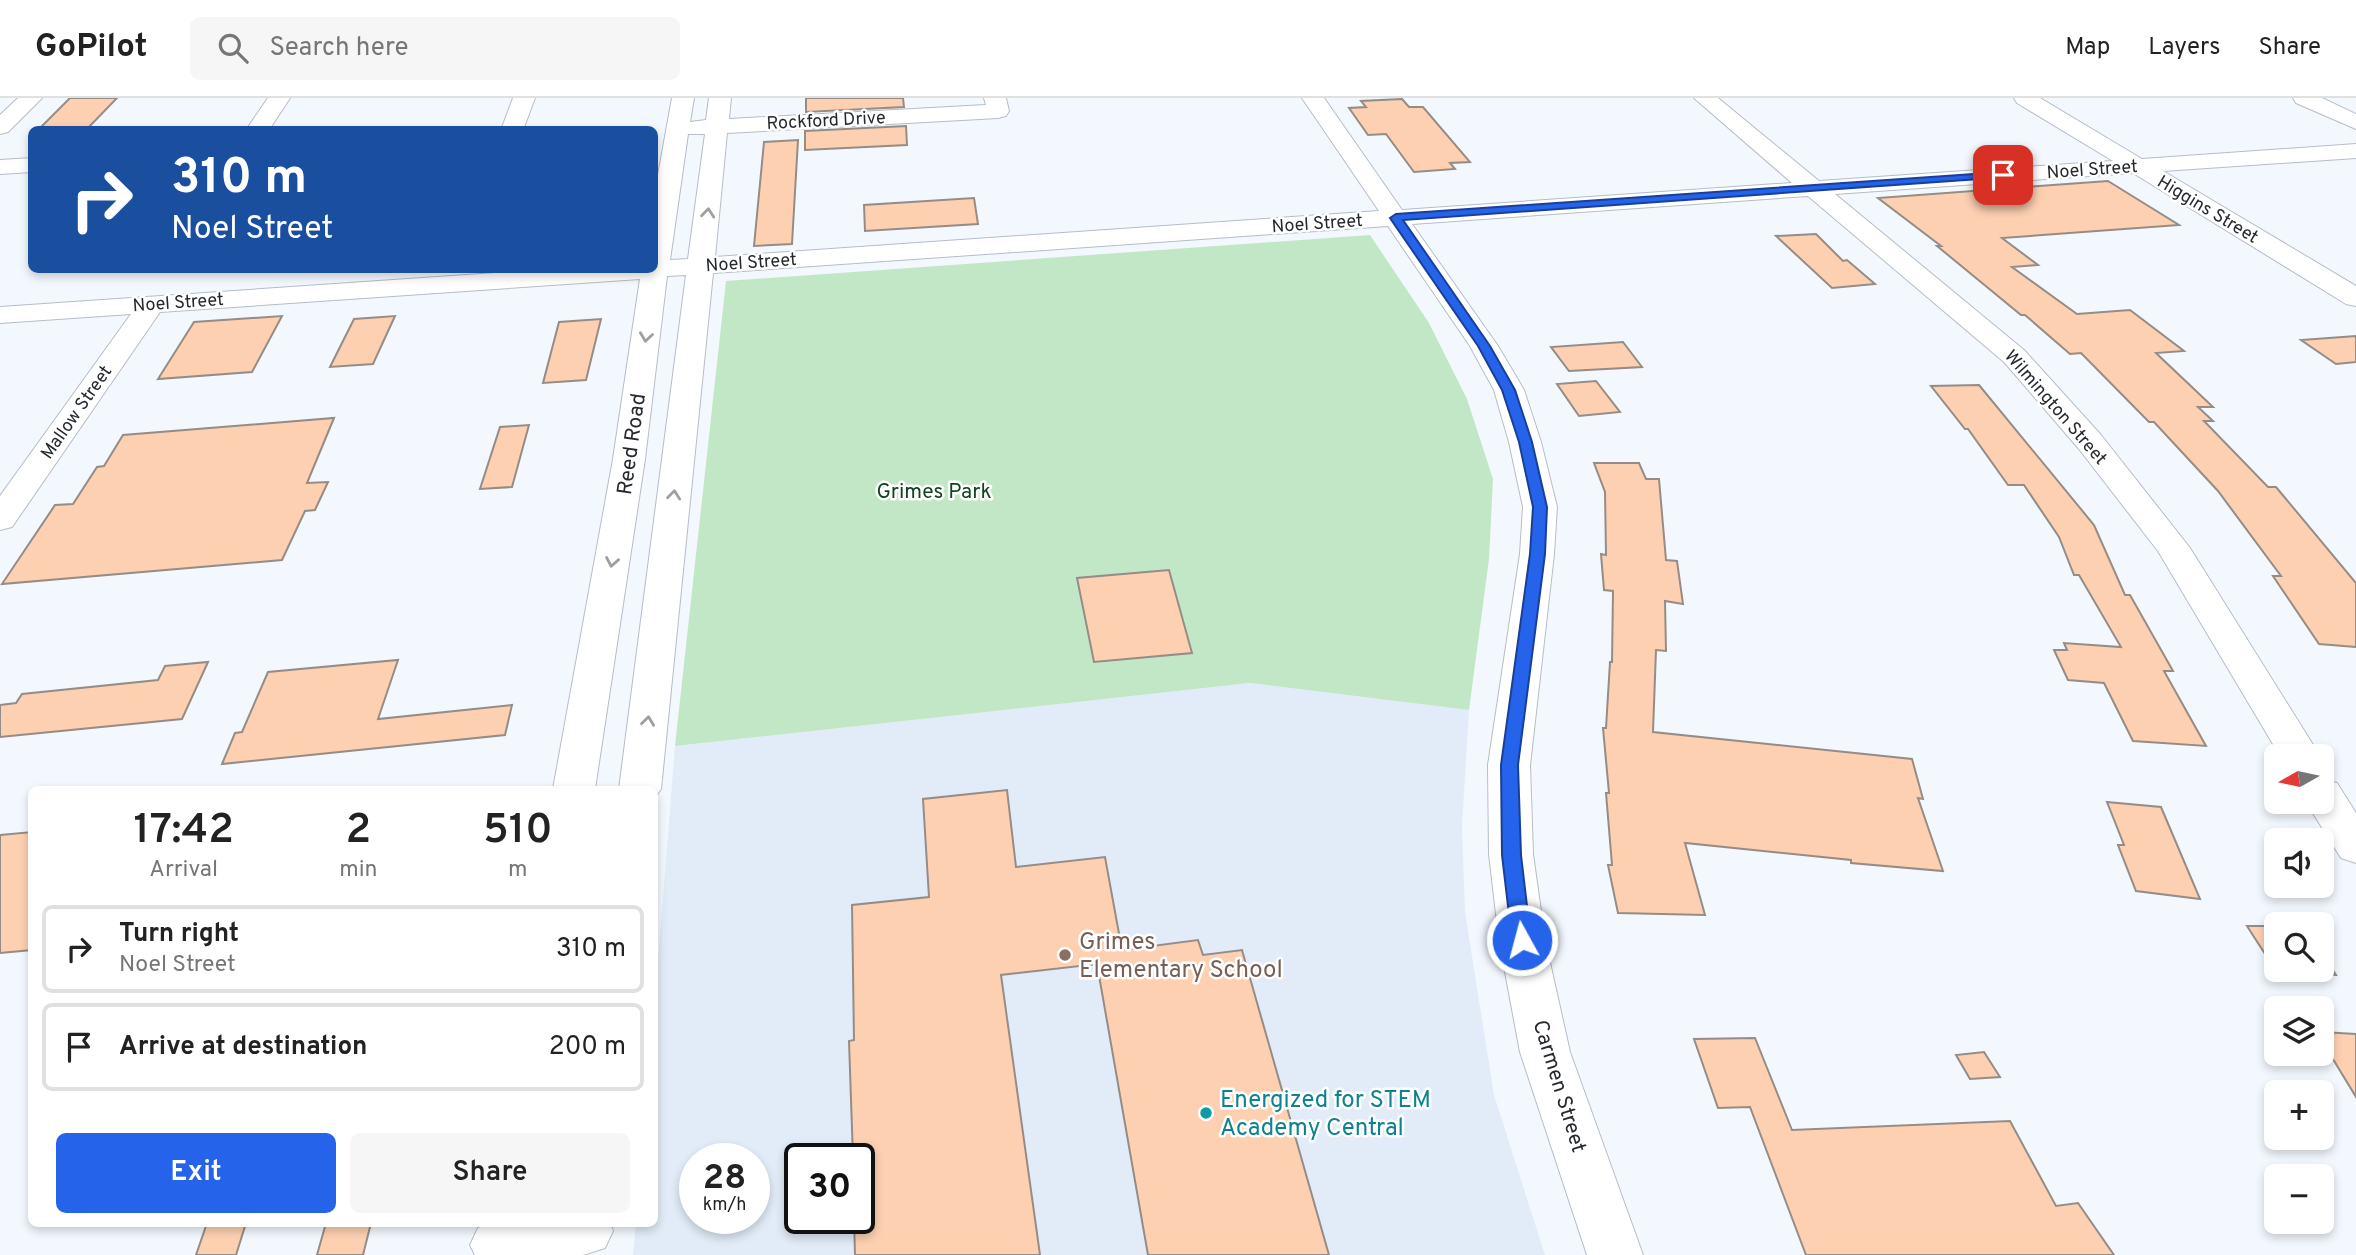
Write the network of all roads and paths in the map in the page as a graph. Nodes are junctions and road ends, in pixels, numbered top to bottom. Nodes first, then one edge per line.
1 (31, 98) edge
2 (279, 98) edge
3 (524, 98) edge
4 (683, 98) edge
5 (720, 98) edge
6 (1313, 98) edge
7 (1705, 98) edge
8 (2025, 98) edge
9 (2304, 98) edge
10 (997, 104) edge
11 (2356, 122) edge
12 (260, 126) edge
13 (514, 126) edge
14 (717, 126) junction
15 (0, 127) edge
16 (666, 129) edge
17 (2356, 151) edge
18 (28, 165) edge
19 (2137, 166) junction
20 (0, 167) edge
21 (1815, 188) junction
22 (1396, 218) junction
23 (658, 231) edge
24 (702, 266) junction
25 (658, 269) edge
26 (605, 273) edge
27 (654, 273) edge
28 (2356, 298) edge
29 (152, 304) junction
30 (0, 315) edge
31 (678, 456) junction
32 (629, 459) junction
33 (0, 520) edge
34 (2293, 744) edge
35 (574, 786) edge
36 (640, 786) edge
37 (2334, 812) edge
38 (2356, 848) edge
39 (586, 1236) edge
40 (498, 1241) edge
41 (1615, 1255) edge

1 - 15 street
2 - 12 street
3 - 13 street
4 - 16 street, Reed Road
5 - 14 street
6 - 22 street, Carmen Street
7 - 21 street, Wilmington Street
8 - 19 street, Higgins Street
9 - 11 street
10 - 14 street, Rockford Drive
14 - 16 street, Rockford Drive
24 -> 14 street
16 - 23 street, Reed Road
17 - 19 street, Noel Street
18 - 20 street
19 - 21 street, Noel Street
19 - 28 street, Higgins Street
21 - 22 street, Noel Street
21 - 34 street, Wilmington Street
22 - 24 street, Noel Street
22 - 41 street, Carmen Street
24 - 25 street, Noel Street
24 - 31 street
26 - 29 street, Noel Street
27 -> 32 street, Reed Road
29 - 30 street, Noel Street
29 - 33 street, Mallow Street
31 - 32 street
36 -> 31 street
32 -> 35 street, Reed Road
37 - 38 street
39 - 40 street

